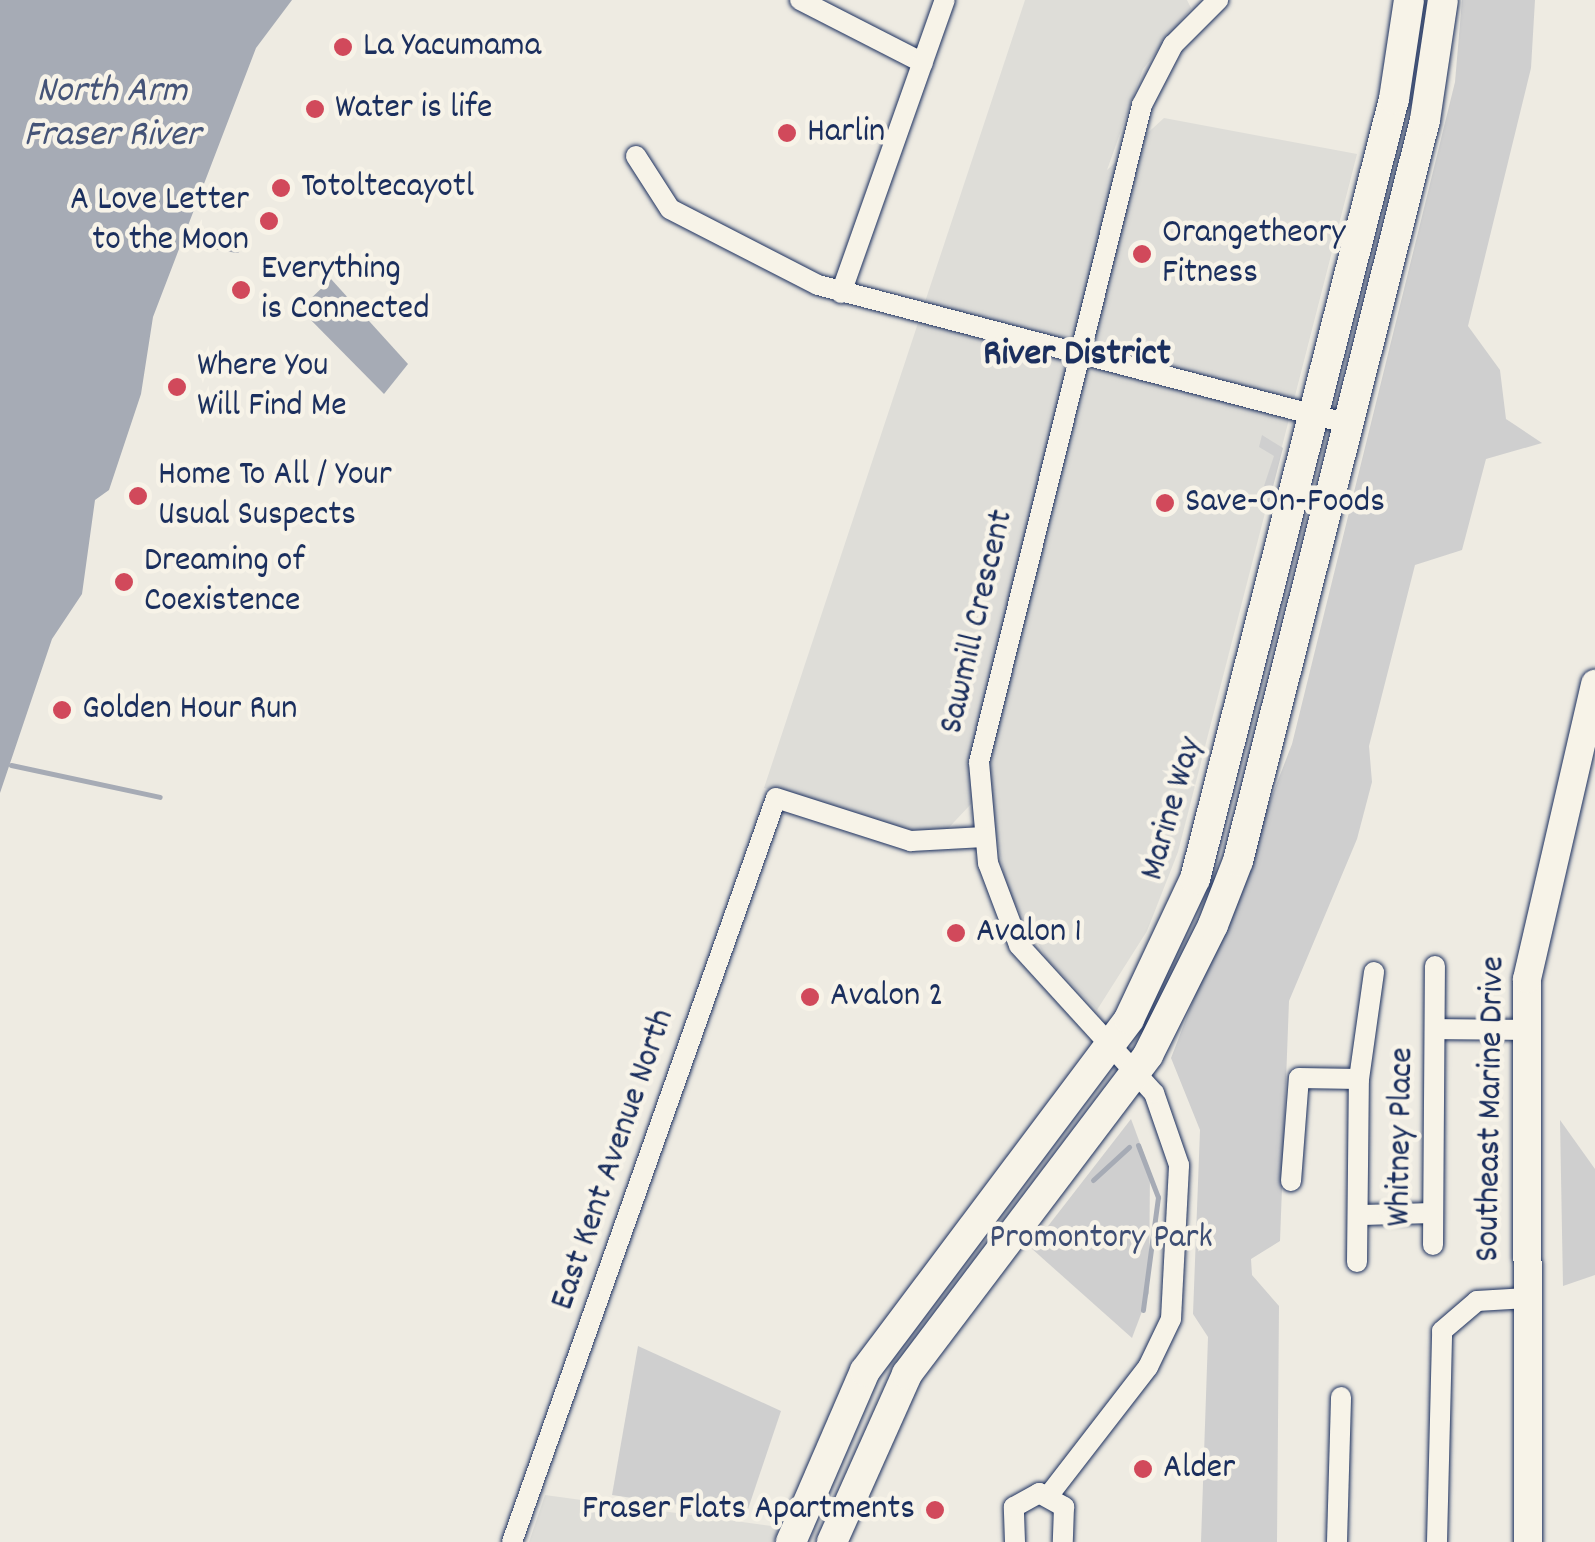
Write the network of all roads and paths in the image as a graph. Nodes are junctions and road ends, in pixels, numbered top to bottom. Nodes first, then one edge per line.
1 (800, 0) edge
2 (945, 0) edge
3 (1218, 0) edge
4 (1409, 0) edge
5 (1443, 0) edge
6 (923, 64) junction
7 (636, 156) dead end
8 (840, 293) junction
9 (1076, 356) junction
10 (1315, 416) junction
11 (1349, 424) junction
12 (1595, 684) edge
13 (984, 838) junction
14 (1435, 966) dead end
15 (1374, 972) dead end
16 (1435, 1028) junction
17 (1525, 1030) junction
18 (1110, 1048) junction
19 (1135, 1073) junction
20 (1359, 1079) junction
21 (1291, 1181) dead end
22 (1432, 1214) junction
23 (1364, 1215) junction
24 (1434, 1245) dead end
25 (1357, 1262) dead end
26 (1528, 1298) junction
27 (1340, 1397) dead end
28 (1048, 1495) junction
29 (833, 1540) edge
30 (512, 1542) edge
31 (792, 1542) edge
32 (1016, 1542) edge
33 (1063, 1542) edge
34 (1337, 1542) edge
35 (1436, 1542) edge
36 (1528, 1542) edge

1 - 6 street
2 - 6 street
3 - 9 street, Sawmill Crescent
4 - 10 main road, Marine Way
5 - 11 main road, Marine Way
6 - 8 street
7 - 8 street
8 - 9 street
9 - 10 street
9 - 13 street, Sawmill Crescent
10 - 11 street
10 - 18 main road, Marine Way
11 - 19 main road, Marine Way
12 - 17 street, Southeast Marine Drive
13 - 18 street, Sawmill Crescent
13 - 30 street, East Kent Avenue North
14 - 16 street, Whitney Place
15 - 20 street
16 - 17 street, Whitney Place
16 - 22 street, Whitney Place
17 - 26 street, Southeast Marine Drive
18 - 19 street, Sawmill Crescent
18 - 31 main road, Marine Way
19 - 28 street, Sawmill Crescent
19 - 29 main road, Marine Way
20 - 21 street
20 - 23 street
22 - 23 street
22 - 24 street, Whitney Place
23 - 25 street
26 - 35 street
26 - 36 street, Southeast Marine Drive
27 - 34 street
28 - 32 street, Sawmill Crescent
28 - 33 street

